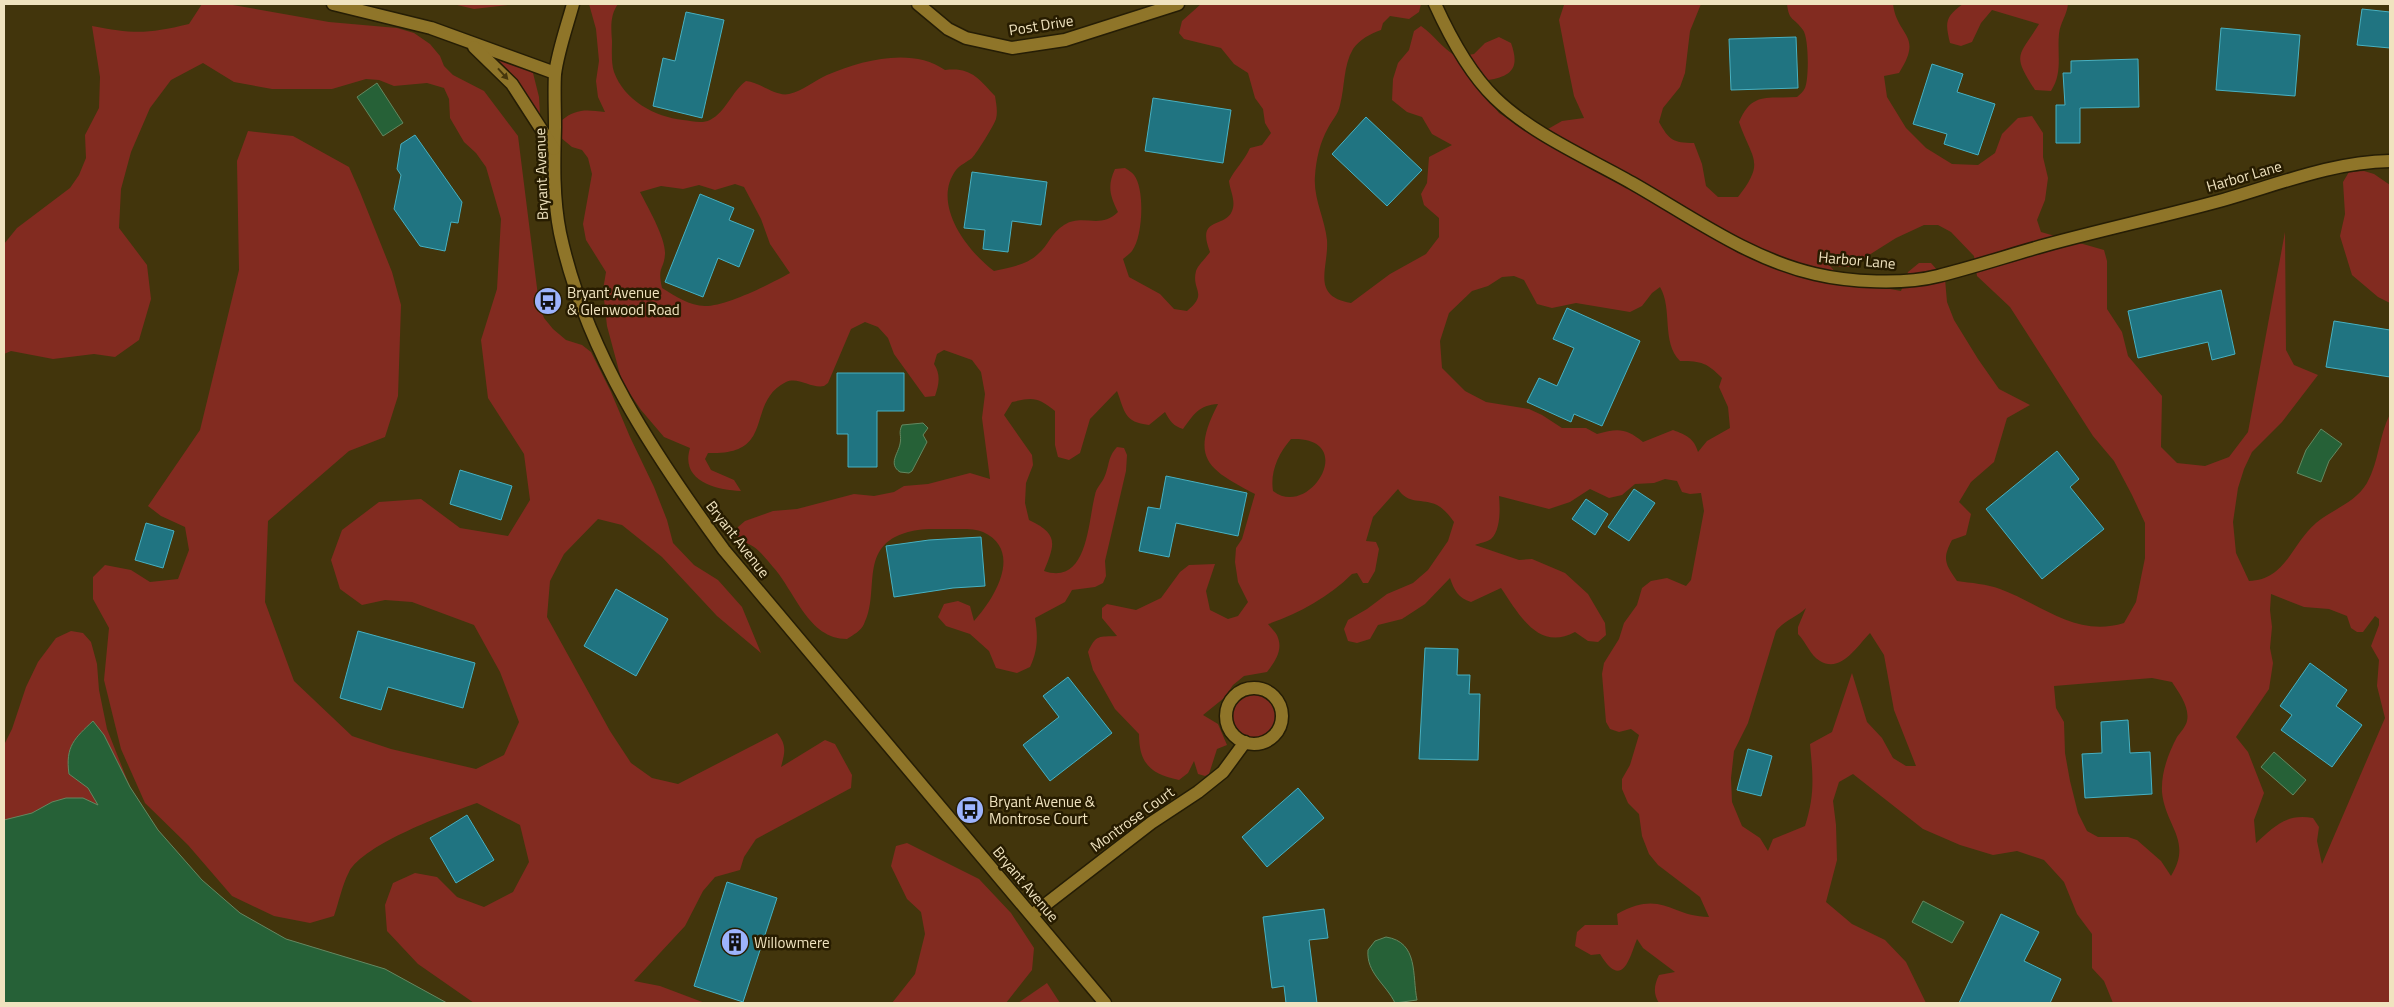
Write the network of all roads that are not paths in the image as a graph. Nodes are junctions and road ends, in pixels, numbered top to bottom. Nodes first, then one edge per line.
1 (333, 4) edge
2 (573, 4) edge
3 (918, 4) edge
4 (1178, 4) edge
5 (1435, 4) edge
6 (467, 40) junction
7 (555, 73) junction
8 (554, 149) junction
9 (2390, 161) edge
10 (1245, 742) junction
11 (1032, 915) junction
12 (1105, 1003) edge

1 - 6 street
2 - 7 street, Bryant Avenue
3 - 4 street, Post Drive
5 - 9 street, Harbor Lane
6 - 7 street
6 -> 8 street
7 - 8 street, Bryant Avenue
8 - 11 street, Bryant Avenue
10 - 10 street
10 - 11 street, Montrose Court
11 - 12 street, Bryant Avenue

